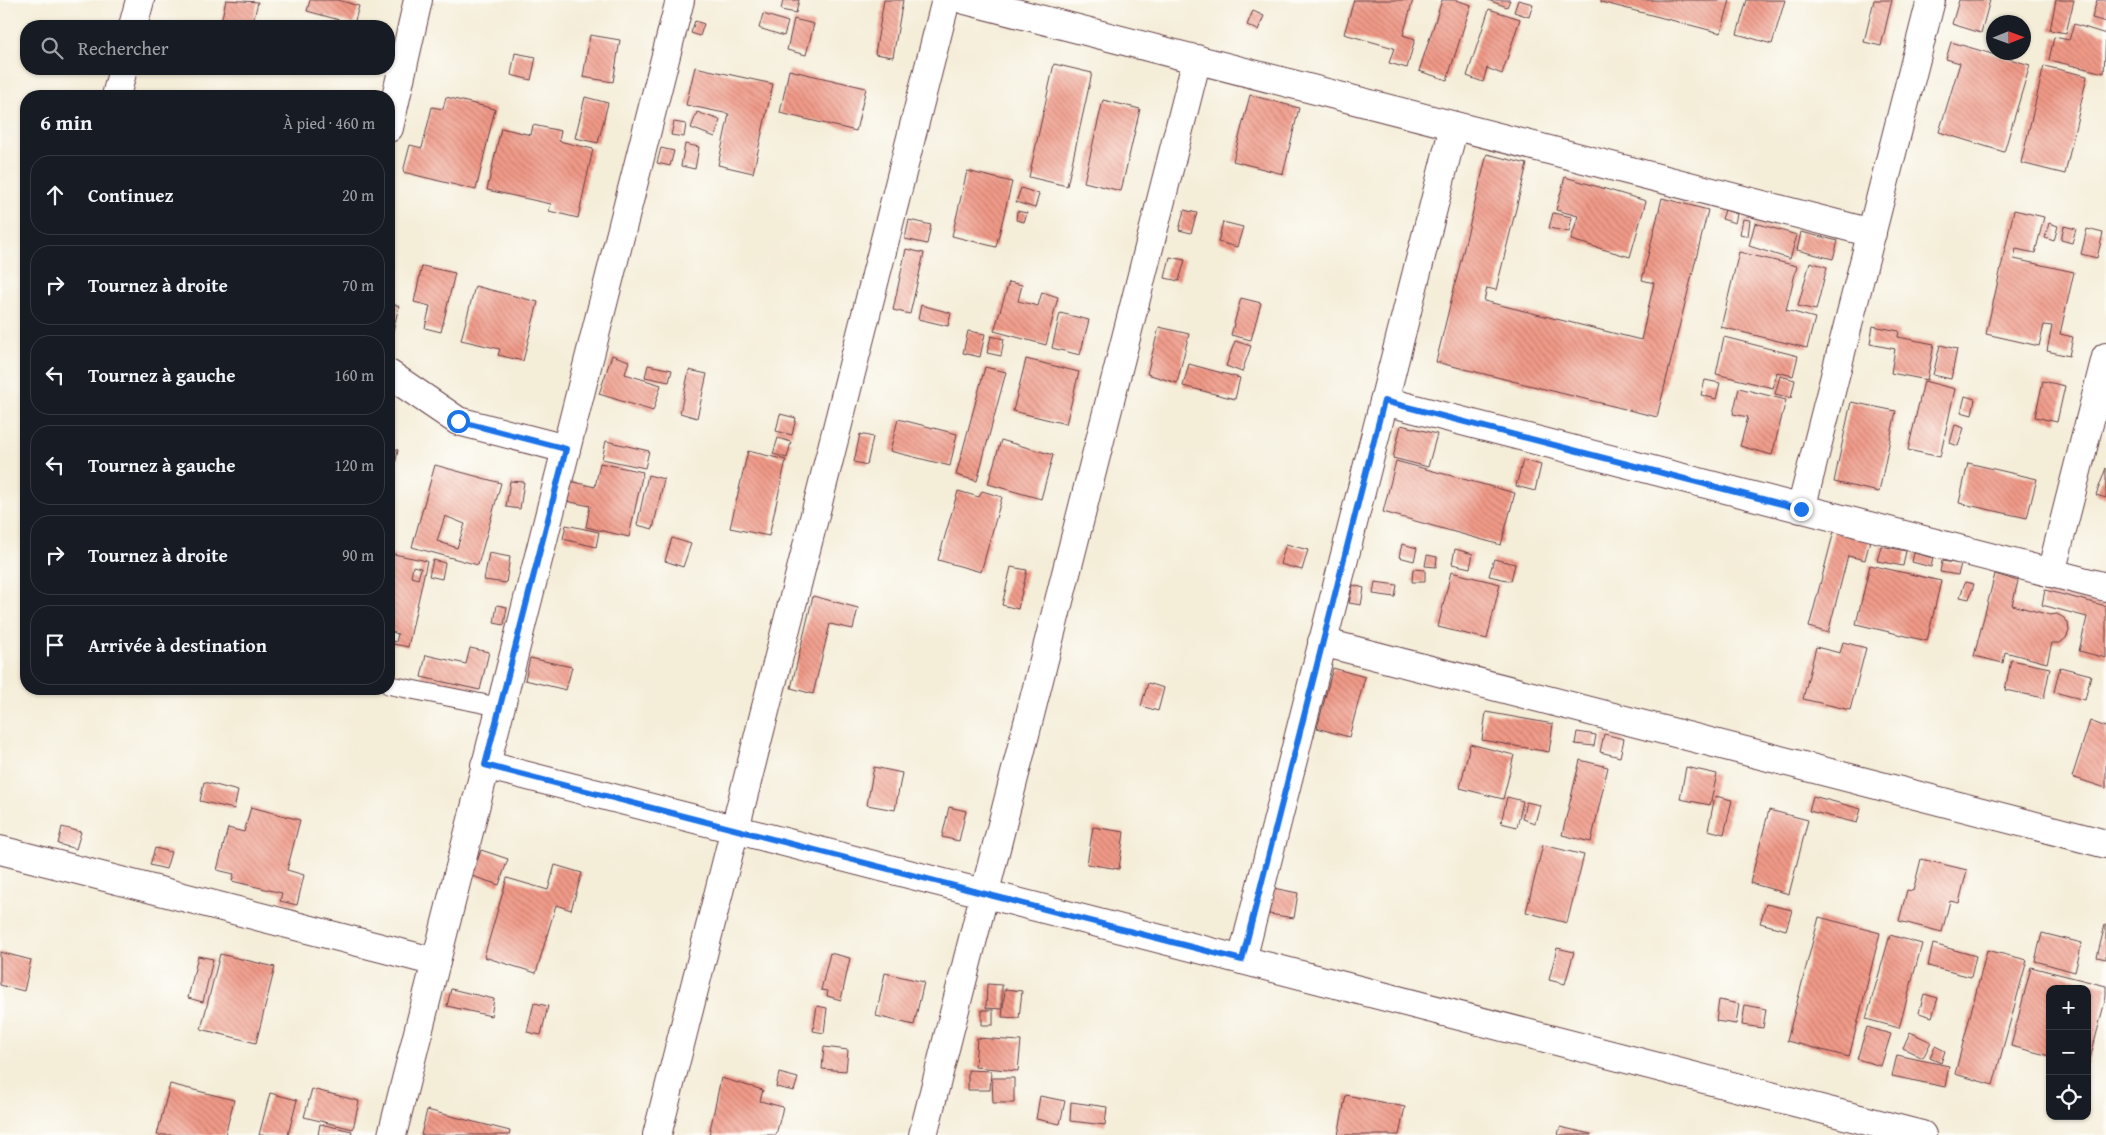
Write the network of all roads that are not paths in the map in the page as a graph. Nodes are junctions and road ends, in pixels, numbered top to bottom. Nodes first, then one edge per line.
1 (140, 0) edge
2 (418, 0) edge
3 (680, 0) edge
4 (946, 0) edge
5 (966, 0) edge
6 (1931, 0) edge
7 (135, 20) edge
8 (1197, 59) junction
9 (121, 75) edge
10 (117, 90) edge
11 (395, 102) edge
12 (1454, 126) junction
13 (1872, 233) junction
14 (2106, 357) edge
15 (395, 378) edge
16 (1384, 401) junction
17 (566, 449) junction
18 (1801, 509) junction
19 (2051, 573) junction
20 (2106, 587) edge
21 (1322, 642) junction
22 (395, 686) edge
23 (500, 707) junction
24 (485, 765) junction
25 (735, 829) junction
26 (2106, 844) edge
27 (0, 850) edge
28 (985, 894) junction
29 (1242, 960) junction
30 (436, 962) junction
31 (392, 1135) edge
32 (657, 1135) edge
33 (923, 1135) edge
34 (1922, 1135) edge

1 - 7 street
2 - 11 street
3 - 17 street
4 - 25 street
5 - 8 street
6 - 13 street
8 - 12 street
8 - 28 street
9 - 10 street
12 - 13 street
12 - 16 street
13 - 18 street
14 - 19 street
15 - 17 street
16 - 18 street
16 - 21 street
17 - 23 street
18 - 19 street
19 - 20 street
21 - 26 street
21 - 29 street
22 - 23 lane
23 - 24 street
24 - 25 street
24 - 30 street
25 - 28 street
25 - 32 street
27 - 30 street
28 - 29 street
28 - 33 street
29 - 34 street
30 - 31 street

